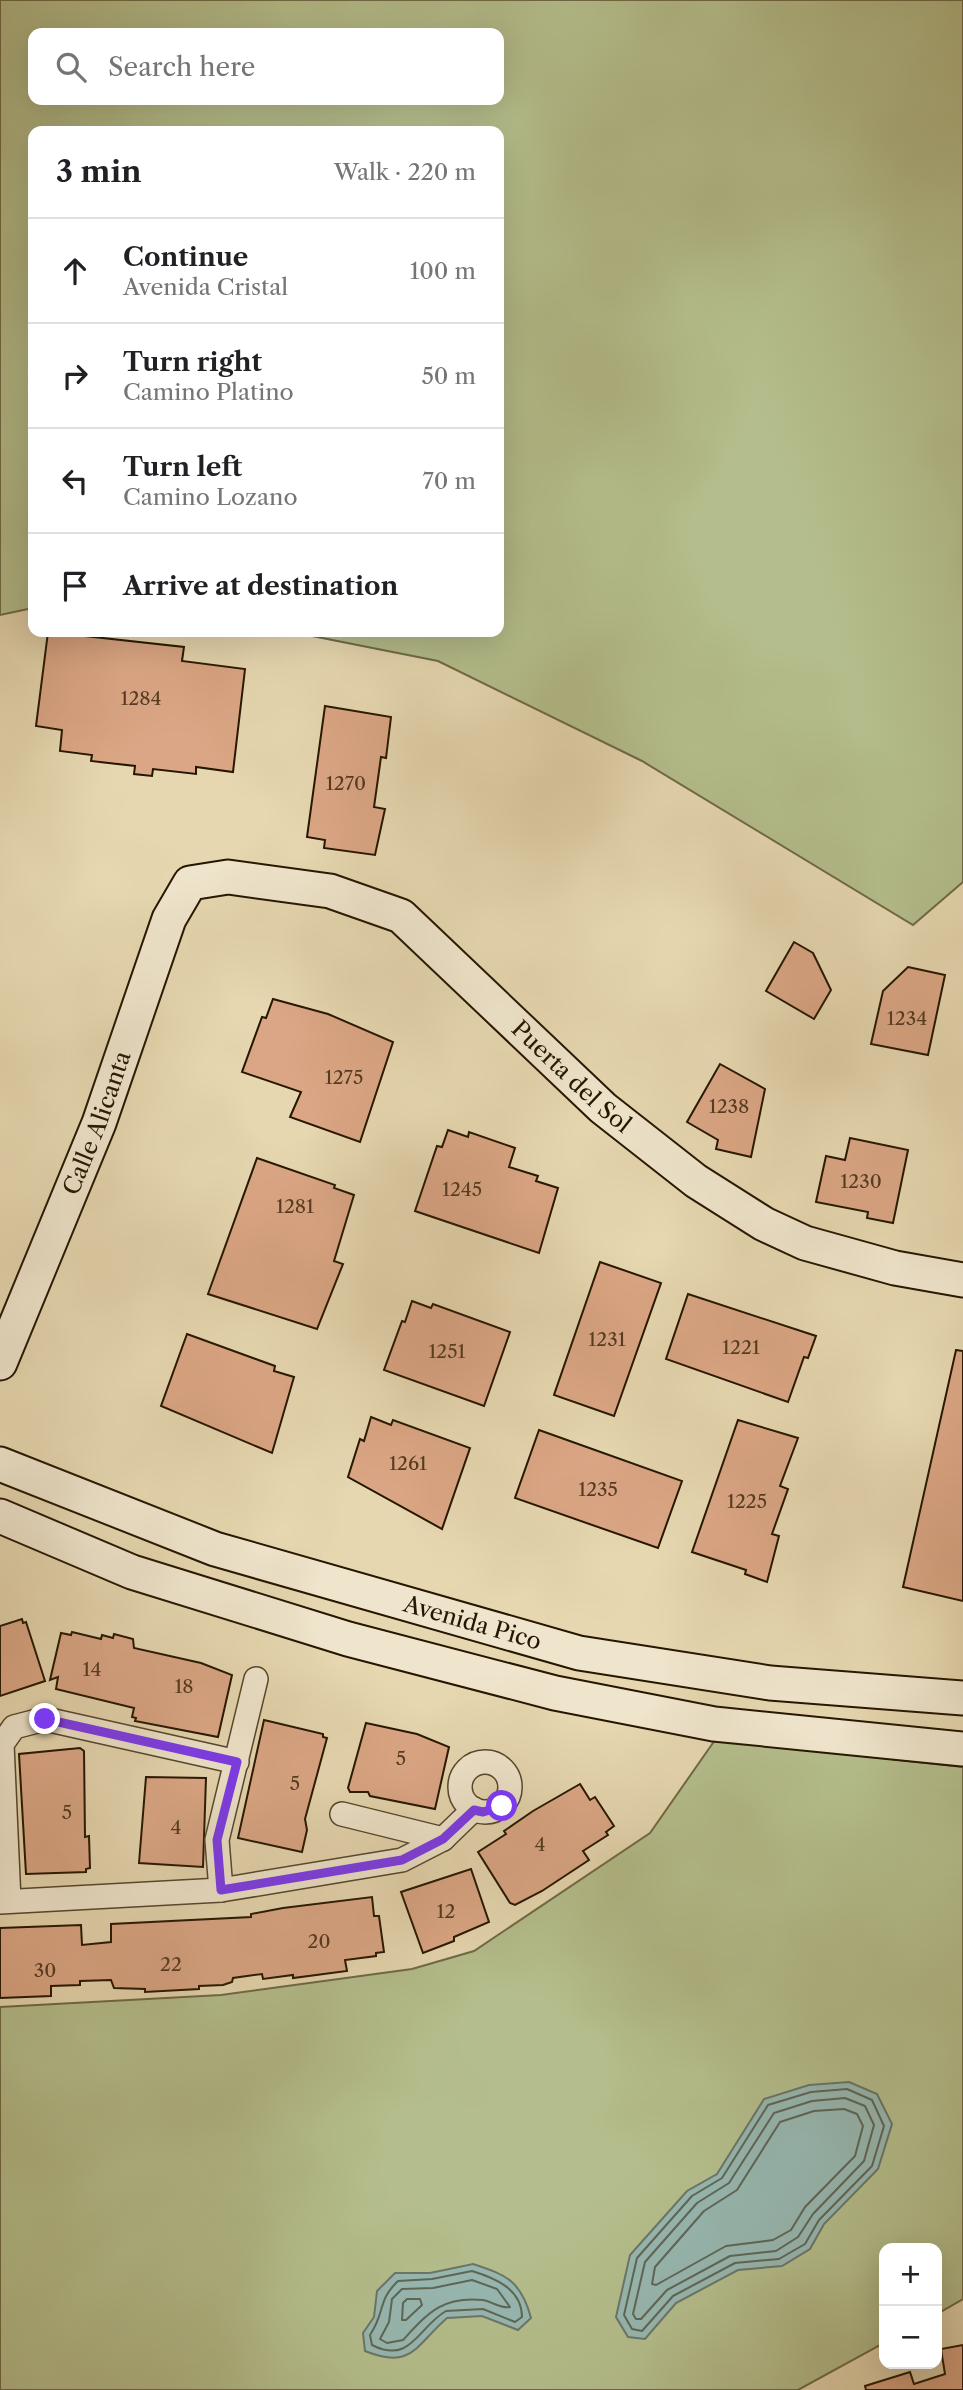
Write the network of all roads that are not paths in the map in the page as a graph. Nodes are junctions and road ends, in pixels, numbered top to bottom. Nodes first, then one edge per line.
1 (190, 883) joint
2 (963, 1280) edge
3 (0, 1363) edge
4 (0, 1464) edge
5 (0, 1516) edge
6 (256, 1679) dead end
7 (963, 1698) edge
8 (963, 1749) edge
9 (237, 1762) junction
10 (474, 1810) dead end
11 (342, 1814) dead end
12 (443, 1839) junction
13 (221, 1890) junction
14 (5, 1901) edge

1 - 2 main road, Puerta del Sol
1 - 3 main road, Calle Alicanta
4 - 7 main road, Avenida Pico
5 - 8 main road, Avenida Pico
6 - 9 street
9 - 13 street
9 - 14 street
10 - 12 street
11 - 12 street
12 - 13 street
13 - 14 street

